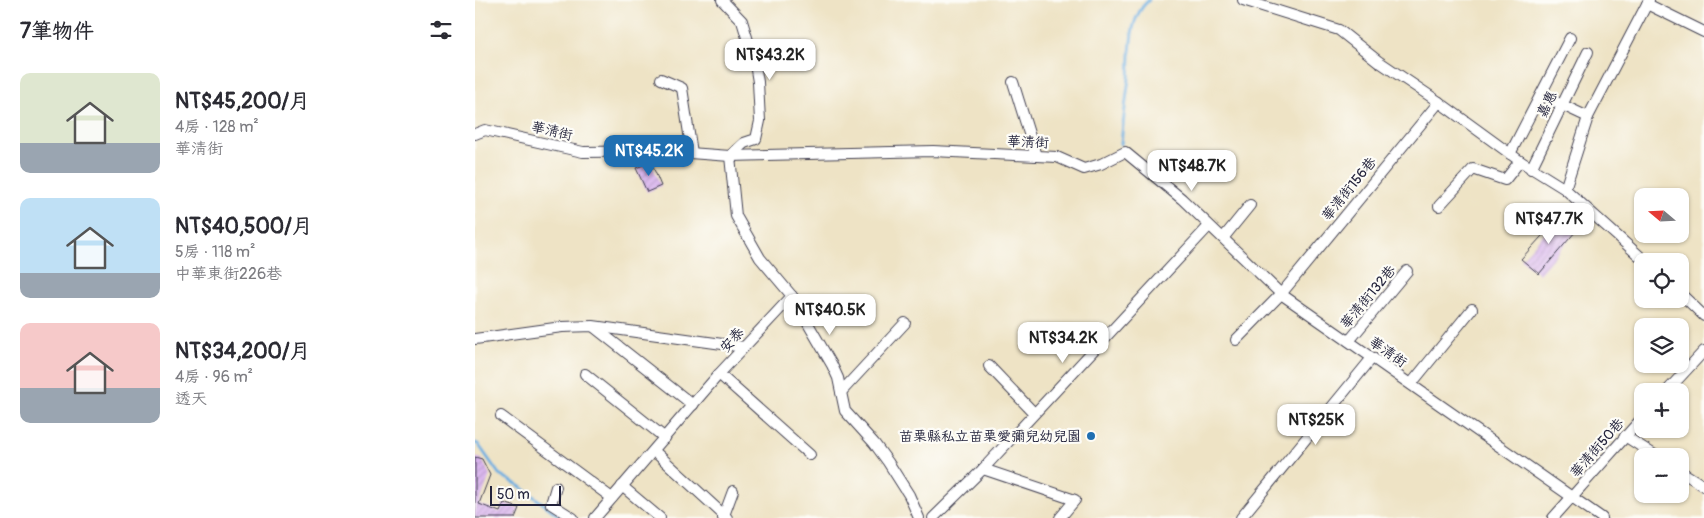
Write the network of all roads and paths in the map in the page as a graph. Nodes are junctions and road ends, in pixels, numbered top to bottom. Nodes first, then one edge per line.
1 (722, 0) edge
2 (1243, 0) edge
3 (1648, 2) edge
4 (1704, 32) edge
5 (1570, 38) dead end
6 (1589, 52) dead end
7 (661, 79) dead end
8 (1013, 82) dead end
9 (1541, 95) junction
10 (1439, 102) junction
11 (1562, 106) junction
12 (1588, 117) junction
13 (475, 134) edge
14 (692, 153) junction
15 (1510, 154) junction
16 (731, 156) junction
17 (1037, 156) junction
18 (1520, 161) junction
19 (1531, 168) junction
20 (1565, 189) junction
21 (1250, 205) dead end
22 (1439, 206) dead end
23 (1209, 226) junction
24 (1223, 238) junction
25 (1636, 253) edge
26 (1407, 270) dead end
27 (1281, 294) junction
28 (792, 296) junction
29 (1689, 301) edge
30 (1472, 309) dead end
31 (1702, 310) edge
32 (905, 322) dead end
33 (593, 326) junction
34 (475, 339) edge
35 (1236, 340) dead end
36 (1349, 341) junction
37 (743, 347) junction
38 (1704, 351) edge
39 (1372, 358) junction
40 (989, 366) dead end
41 (585, 374) dead end
42 (719, 374) junction
43 (1674, 383) edge
44 (1411, 384) junction
45 (841, 392) junction
46 (693, 405) junction
47 (1034, 413) junction
48 (501, 416) dead end
49 (1634, 426) edge
50 (1625, 436) junction
51 (665, 438) junction
52 (1644, 448) edge
53 (654, 451) junction
54 (810, 456) dead end
55 (983, 469) junction
56 (1689, 477) edge
57 (622, 486) junction
58 (1704, 486) edge
59 (556, 487) dead end
60 (733, 490) dead end
61 (1572, 497) junction
62 (612, 498) junction
63 (725, 517) edge
64 (573, 518) edge
65 (595, 518) edge
66 (660, 518) edge
67 (919, 518) edge
68 (933, 518) edge
69 (1060, 518) edge
70 (1241, 518) edge
71 (1553, 518) edge
72 (1602, 518) edge

1 - 16 street
2 - 10 street
3 - 4 street
3 - 12 street
5 - 9 street, 嘉惠
6 - 11 street, 嘉惠
7 - 14 street
8 - 17 street
9 - 11 street
9 - 15 street, 嘉惠
10 - 15 street
10 - 27 street, 華清街156巷
11 - 12 street
11 - 19 street, 嘉惠
12 - 20 street
13 - 14 street, 華清街
14 - 16 street, 華清街
15 - 18 street
16 - 17 street, 華清街
16 - 28 street
17 - 23 street, 華清街
18 - 19 street
18 - 22 street
19 - 20 street
20 - 25 street
21 - 24 street
23 - 24 street, 華清街
23 - 47 street
24 - 27 street, 華清街
26 - 36 street, 華清街132巷
27 - 35 street, 華清街156巷
27 - 36 street, 華清街
28 - 37 street, 安泰
28 - 45 street
29 - 31 street
30 - 44 street
32 - 45 street
33 - 34 street
33 - 37 street
33 - 46 street
36 - 39 street, 華清街
37 - 42 street, 安泰
38 - 43 street
39 - 44 street, 華清街
39 - 70 street
40 - 47 street
41 - 51 street
42 - 46 street, 安泰
42 - 54 street
44 - 61 street, 華清街
45 - 67 street
46 - 51 street, 安泰
47 - 55 street
48 - 62 street
49 - 50 street, 華清街50巷
50 - 52 street
50 - 61 street, 華清街50巷
51 - 53 street, 安泰
53 - 57 street, 安泰
53 - 63 street
55 - 68 street
55 - 69 street
56 - 58 street
57 - 62 street, 安泰
57 - 66 street
59 - 64 street
60 - 63 street
61 - 71 street, 華清街50巷
61 - 72 street, 華清街
62 - 65 street, 安泰

